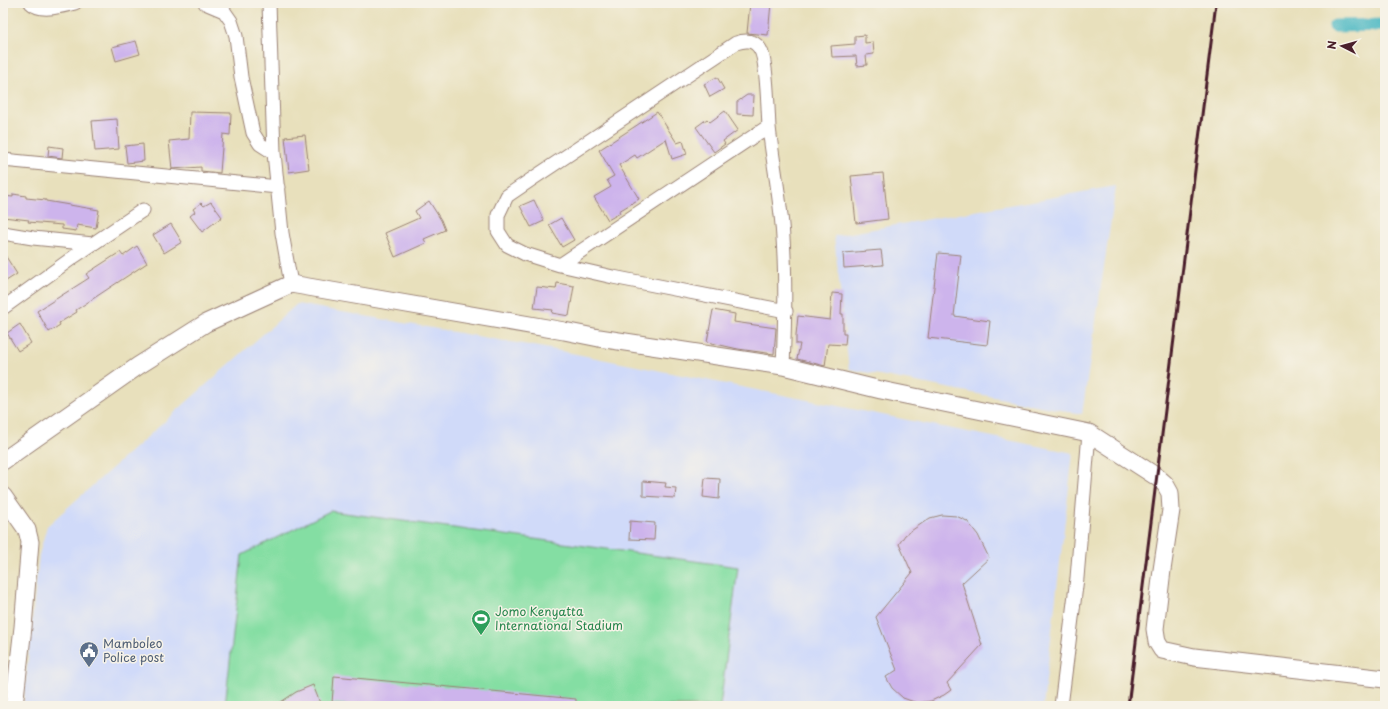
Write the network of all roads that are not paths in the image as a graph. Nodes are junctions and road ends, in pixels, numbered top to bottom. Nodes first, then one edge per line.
1 (31, 3) edge
2 (76, 3) edge
3 (205, 3) edge
4 (269, 3) edge
5 (769, 126) junction
6 (274, 153) junction
7 (3, 160) edge
8 (278, 187) junction
9 (143, 210) dead end
10 (3, 233) edge
11 (93, 244) junction
12 (560, 265) junction
13 (291, 284) junction
14 (3, 308) edge
15 (786, 311) junction
16 (783, 366) junction
17 (1089, 434) junction
18 (3, 461) edge
19 (3, 496) edge
20 (1385, 679) edge
21 (14, 706) edge
22 (1061, 706) edge

1 - 2 street
3 - 6 street
4 - 6 street
5 - 12 street
5 - 12 street
5 - 15 street
6 - 8 street
7 - 8 street
8 - 13 street
9 - 11 street
10 - 11 street
11 - 14 street
12 - 15 street
13 - 16 street
13 - 18 street
15 - 16 street
16 - 17 street
17 - 20 street
17 - 22 street
19 - 21 street

